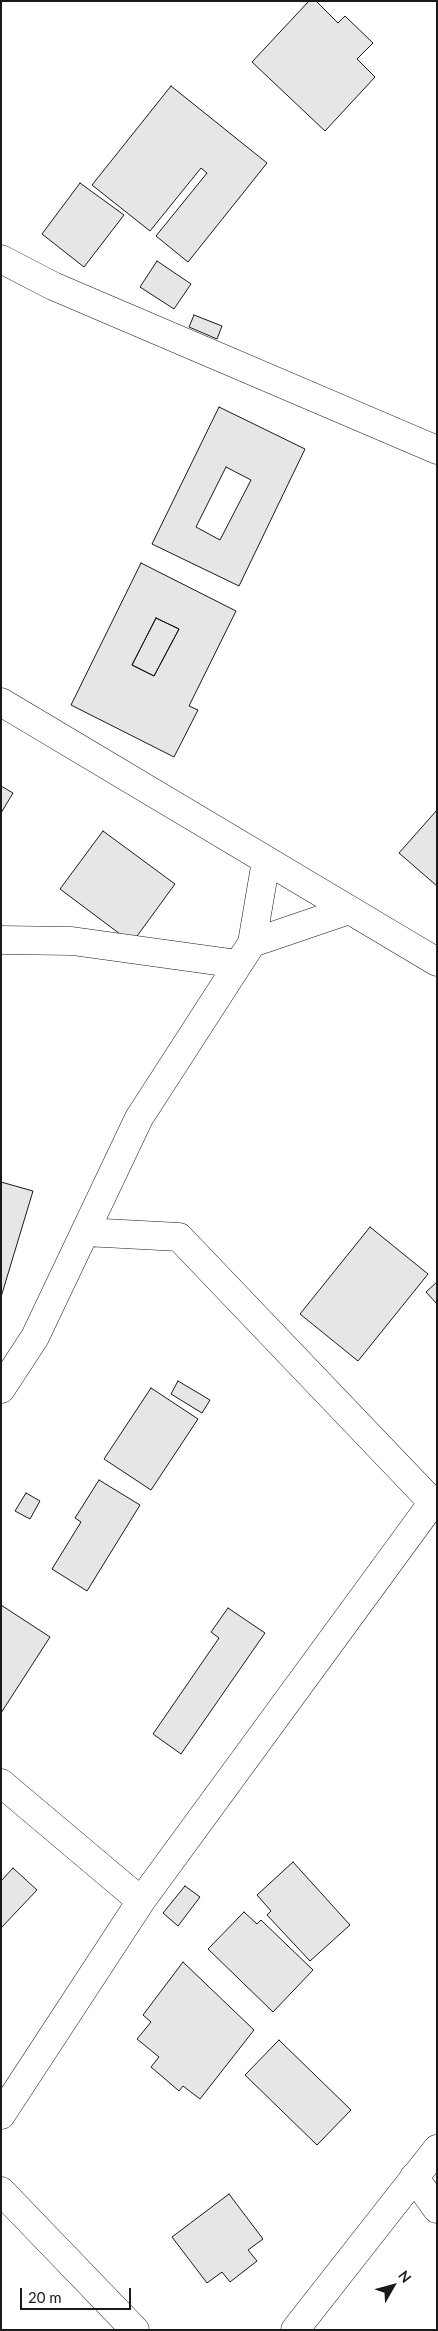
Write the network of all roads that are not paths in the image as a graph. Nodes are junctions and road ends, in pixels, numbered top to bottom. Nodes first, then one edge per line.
1 (1, 259) edge
2 (437, 450) edge
3 (1, 702) edge
4 (266, 861) junction
5 (349, 910) junction
6 (1, 940) edge
7 (245, 954) junction
8 (437, 962) edge
9 (85, 1232) junction
10 (1, 1389) edge
11 (435, 1504) edge
12 (1, 1783) edge
13 (142, 1901) junction
14 (1, 2115) edge
15 (437, 2149) edge
16 (414, 2177) junction
17 (1, 2191) edge
18 (437, 2210) edge
19 (135, 2330) edge
20 (295, 2330) edge

1 - 2 street
3 - 4 street
4 - 5 street
4 - 7 street
5 - 7 street
5 - 8 street
6 - 7 street
7 - 9 street
9 - 10 street
9 - 11 street
11 - 13 street
12 - 13 street
13 - 14 street
15 - 16 street
16 - 18 street
16 - 20 street
17 - 19 street

